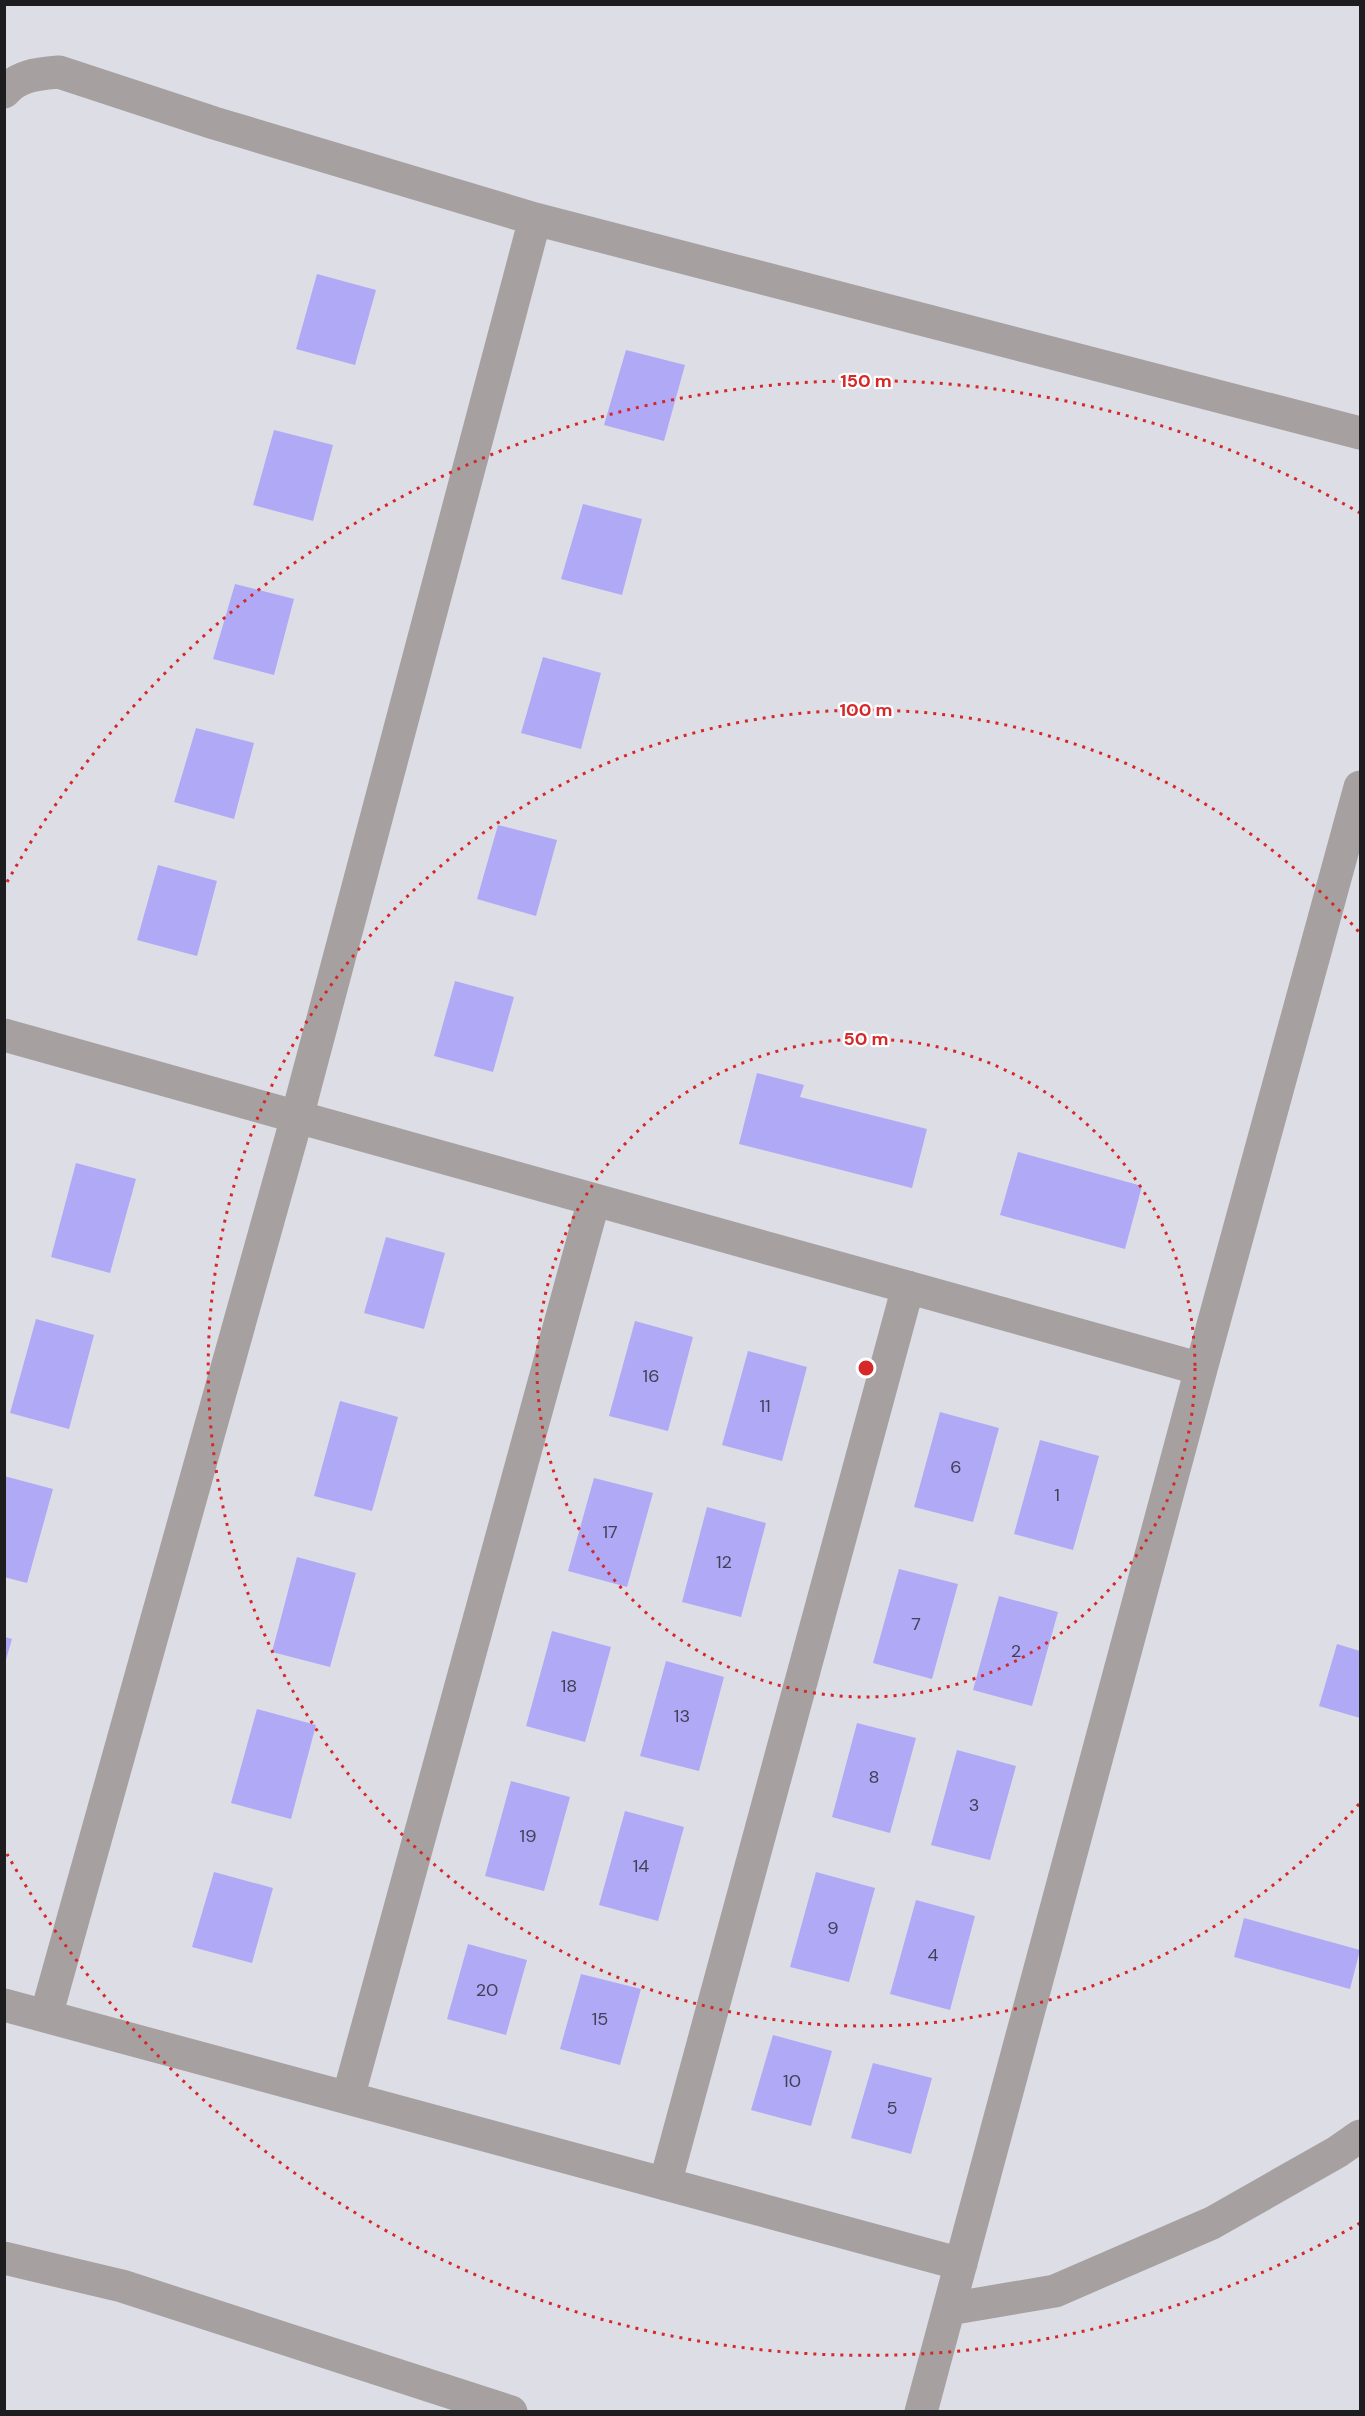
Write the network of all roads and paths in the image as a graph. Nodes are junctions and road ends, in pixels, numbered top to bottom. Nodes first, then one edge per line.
1 (4, 92) edge
2 (535, 219) junction
3 (1360, 433) edge
4 (1360, 787) edge
5 (4, 1035) edge
6 (297, 1117) junction
7 (594, 1200) junction
8 (908, 1287) junction
9 (1201, 1369) junction
10 (4, 2005) edge
11 (46, 2016) junction
12 (348, 2098) junction
13 (1360, 2136) edge
14 (666, 2184) junction
15 (4, 2258) edge
16 (961, 2264) junction
17 (949, 2309) junction
18 (511, 2412) edge
19 (921, 2412) edge

1 - 2 street
2 - 3 street
2 - 6 street
4 - 9 street
5 - 6 street
6 - 7 street
6 - 11 street
7 - 8 street
7 - 12 street
8 - 9 street
8 - 14 street
9 - 16 street
10 - 11 street
11 - 12 street
12 - 14 street
13 - 17 street
14 - 16 street
15 - 18 street
16 - 17 street
17 - 19 street

